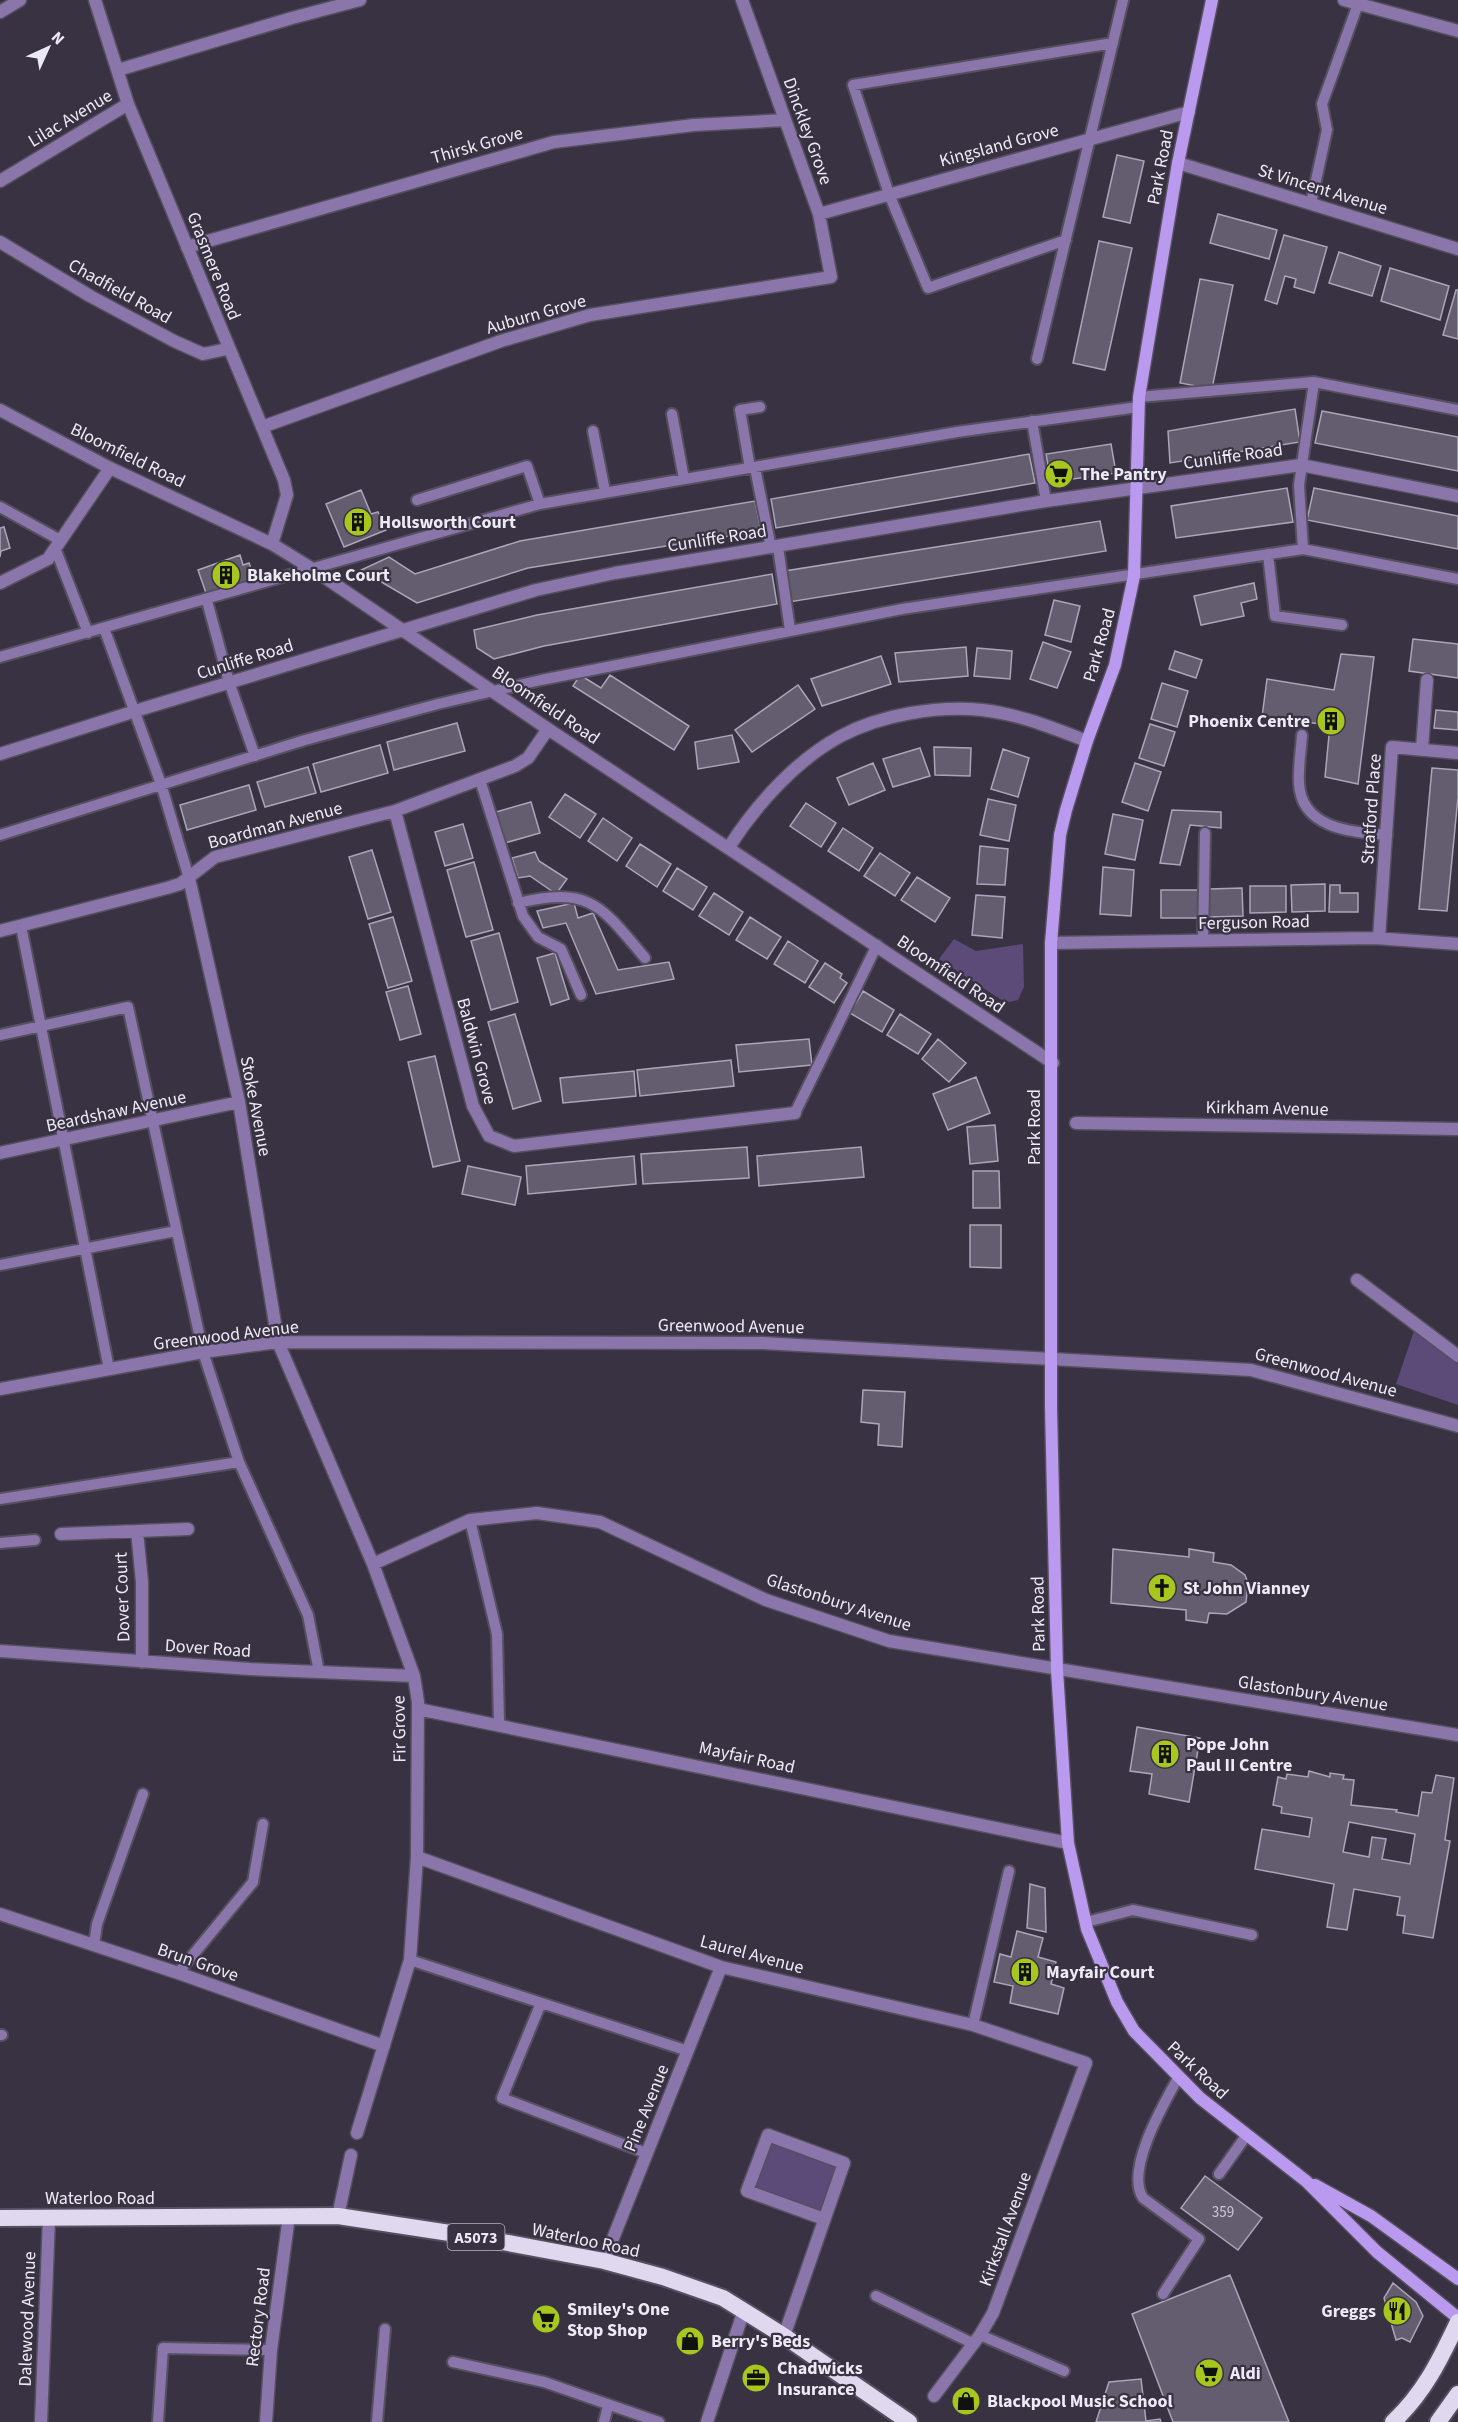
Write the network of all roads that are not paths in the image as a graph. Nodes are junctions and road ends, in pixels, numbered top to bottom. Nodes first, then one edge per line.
1 (20, 0) edge
2 (94, 0) edge
3 (360, 0) edge
4 (742, 0) edge
5 (1123, 0) edge
6 (1212, 0) edge
7 (1344, 0) edge
8 (1358, 4) junction
9 (0, 12) edge
10 (1458, 31) edge
11 (1113, 43) junction
12 (118, 70) junction
13 (128, 104) junction
14 (1189, 112) junction
15 (785, 120) junction
16 (1090, 139) junction
17 (1178, 163) junction
18 (0, 181) edge
19 (890, 194) junction
20 (1311, 203) junction
21 (819, 214) junction
22 (1065, 240) junction
23 (0, 242) edge
24 (188, 247) junction
25 (1458, 249) edge
26 (831, 277) joint
27 (227, 349) junction
28 (1037, 359) dead end
29 (1314, 382) junction
30 (1139, 402) junction
31 (760, 407) dead end
32 (0, 410) edge
33 (1458, 410) edge
34 (672, 414) dead end
35 (1032, 421) junction
36 (262, 427) junction
37 (593, 431) dead end
38 (1301, 465) junction
39 (110, 468) junction
40 (753, 468) junction
41 (684, 479) junction
42 (1138, 487) junction
43 (604, 491) junction
44 (1458, 496) edge
45 (417, 500) dead end
46 (1046, 501) junction
47 (540, 504) junction
48 (0, 507) edge
49 (58, 544) junction
50 (272, 544) junction
51 (774, 548) junction
52 (1303, 549) junction
53 (1268, 554) junction
54 (311, 568) junction
55 (1134, 576) junction
56 (1458, 579) edge
57 (0, 583) edge
58 (207, 600) junction
59 (1342, 625) dead end
60 (104, 628) junction
61 (405, 630) junction
62 (790, 630) junction
63 (88, 633) junction
64 (0, 657) edge
65 (1427, 680) dead end
66 (229, 682) junction
67 (494, 691) junction
68 (134, 711) junction
69 (548, 729) junction
70 (1302, 735) dead end
71 (1087, 741) junction
72 (1422, 749) junction
73 (1458, 753) edge
74 (0, 754) edge
75 (255, 756) junction
76 (480, 780) junction
77 (161, 784) junction
78 (395, 811) junction
79 (1205, 833) dead end
80 (0, 835) edge
81 (1387, 835) junction
82 (729, 848) junction
83 (189, 878) junction
84 (518, 903) junction
85 (21, 926) junction
86 (0, 931) edge
87 (1379, 938) junction
88 (1203, 941) junction
89 (1051, 943) junction
90 (1458, 944) edge
91 (877, 945) junction
92 (645, 958) dead end
93 (581, 995) dead end
94 (41, 1026) junction
95 (0, 1035) edge
96 (1053, 1063) junction
97 (239, 1102) junction
98 (795, 1113) joint
99 (152, 1122) junction
100 (1076, 1123) dead end
101 (1458, 1129) edge
102 (63, 1140) junction
103 (0, 1153) edge
104 (176, 1231) junction
105 (84, 1248) junction
106 (0, 1264) edge
107 (1357, 1280) dead end
108 (278, 1342) junction
109 (203, 1352) junction
110 (1458, 1356) edge
111 (1052, 1359) junction
112 (110, 1369) junction
113 (0, 1389) edge
114 (1458, 1426) edge
115 (240, 1462) junction
116 (0, 1499) edge
117 (470, 1520) junction
118 (188, 1529) dead end
119 (137, 1531) junction
120 (61, 1534) dead end
121 (35, 1540) dead end
122 (0, 1543) edge
123 (373, 1564) junction
124 (0, 1651) edge
125 (142, 1662) junction
126 (1057, 1670) junction
127 (319, 1672) junction
128 (414, 1676) junction
129 (418, 1709) junction
130 (499, 1723) junction
131 (1458, 1735) edge
132 (143, 1794) dead end
133 (263, 1824) dead end
134 (1068, 1843) junction
135 (417, 1857) junction
136 (1009, 1871) dead end
137 (0, 1914) edge
138 (1086, 1922) junction
139 (1252, 1935) dead end
140 (94, 1946) junction
141 (410, 1960) junction
142 (721, 1968) junction
143 (178, 1973) junction
144 (541, 2003) junction
145 (973, 2025) junction
146 (384, 2046) junction
147 (688, 2051) junction
148 (1086, 2063) joint
149 (1178, 2078) junction
150 (357, 2133) dead end
151 (1246, 2136) junction
152 (646, 2153) junction
153 (351, 2155) dead end
154 (1218, 2174) dead end
155 (1306, 2181) junction
156 (289, 2216) junction
157 (338, 2216) junction
158 (49, 2217) junction
159 (0, 2218) edge
160 (824, 2219) junction
161 (604, 2261) junction
162 (1458, 2279) edge
163 (1163, 2294) dead end
164 (876, 2296) dead end
165 (744, 2310) junction
166 (1458, 2320) edge
167 (385, 2329) dead end
168 (784, 2336) junction
169 (977, 2339) junction
170 (272, 2350) junction
171 (453, 2362) dead end
172 (1064, 2371) dead end
173 (1458, 2394) edge
174 (934, 2396) dead end
175 (608, 2406) junction
176 (1399, 2420) edge
177 (41, 2422) edge
178 (158, 2422) edge
179 (266, 2422) edge
180 (377, 2422) edge
181 (604, 2422) edge
182 (659, 2422) edge
183 (707, 2422) edge
184 (909, 2422) edge
185 (1438, 2422) edge

1 - 9 street
2 - 12 street, Grasmere Road
3 - 12 street
4 - 15 street, Dinckley Grove
5 - 11 lane
6 - 14 main road, Park Road
7 - 8 street
8 - 10 street
8 - 20 lane
11 - 16 lane
11 - 19 lane
12 - 13 street, Grasmere Road
13 - 18 street, Lilac Avenue
13 - 24 street, Grasmere Road
14 - 16 street, Kingsland Grove
14 - 17 main road, Park Road
15 - 21 street, Dinckley Grove
15 - 24 street, Thirsk Grove
16 - 19 street, Kingsland Grove
16 - 22 lane
17 - 20 street, St Vincent Avenue
17 - 30 main road, Park Road
19 - 21 street, Kingsland Grove
19 - 22 lane
20 - 25 street, St Vincent Avenue
21 - 26 street, Dinckley Grove
22 - 28 lane
23 - 27 street, Chadfield Road
24 - 27 street, Grasmere Road
26 - 36 street, Auburn Grove
27 - 36 street, Grasmere Road
29 - 30 lane
29 - 33 lane
29 - 38 lane
30 - 35 lane
30 - 42 main road, Park Road
31 - 40 lane
32 - 39 street, Bloomfield Road
34 - 41 lane
35 - 40 lane
35 - 46 lane
36 - 50 street, Grasmere Road
37 - 43 lane
38 - 42 street, Cunliffe Road
38 - 44 street, Cunliffe Road
38 - 52 lane
39 - 49 street
39 - 50 street, Bloomfield Road
40 - 41 lane
40 - 51 lane
41 - 43 lane
42 - 46 street, Cunliffe Road
42 - 55 main road, Park Road
43 - 47 lane
45 - 47 lane
46 - 51 street, Cunliffe Road
47 - 54 lane
48 - 49 lane
49 - 57 street
49 - 63 lane
50 - 54 street, Bloomfield Road
51 - 61 street, Cunliffe Road
51 - 62 lane
52 - 53 lane
52 - 56 lane
53 - 55 lane
53 - 59 lane
54 - 58 lane
54 - 61 street, Bloomfield Road
55 - 62 lane
55 - 71 main road, Park Road
58 - 60 lane
58 - 66 lane
60 - 63 lane
60 - 68 lane
61 - 66 street, Cunliffe Road
61 - 67 street, Bloomfield Road
62 - 67 lane
63 - 64 lane
65 - 72 street
66 - 68 street, Cunliffe Road
66 - 75 lane
67 - 69 street, Bloomfield Road
67 - 75 lane
68 - 74 street, Cunliffe Road
68 - 77 lane
69 - 76 street, Boardman Avenue
69 - 82 street, Bloomfield Road
70 - 81 lane
71 - 82 street
71 - 89 main road, Park Road
72 - 73 street, Stratford Place
72 - 81 street, Stratford Place
75 - 77 lane
76 - 78 street, Boardman Avenue
76 - 84 lane
77 - 80 lane
77 - 83 lane
78 - 83 street, Boardman Avenue
78 - 98 street, Baldwin Grove
79 - 88 lane
81 - 87 street, Stratford Place
82 - 91 street, Bloomfield Road
83 - 85 street, Boardman Avenue
83 - 97 street, Stoke Avenue
84 - 92 lane
84 - 93 lane
85 - 86 street, Boardman Avenue
85 - 94 lane
87 - 88 street, Ferguson Road
87 - 90 street, Ferguson Road
88 - 89 street, Ferguson Road
89 - 96 main road, Park Road
91 - 96 street, Bloomfield Road
91 - 98 lane
94 - 95 lane
94 - 99 lane
94 - 102 lane
96 - 111 main road, Park Road
97 - 99 street, Beardshaw Avenue
97 - 108 street, Stoke Avenue
99 - 102 street, Beardshaw Avenue
99 - 104 lane
100 - 101 street, Kirkham Avenue
102 - 103 street, Beardshaw Avenue
102 - 105 lane
104 - 105 lane
104 - 109 lane
105 - 106 lane
105 - 112 lane
107 - 110 street
108 - 109 street, Greenwood Avenue
108 - 111 street, Greenwood Avenue
108 - 123 street, Fir Grove
109 - 112 street, Greenwood Avenue
109 - 115 lane
111 - 114 street, Greenwood Avenue
111 - 126 main road, Park Road
112 - 113 street, Greenwood Avenue
115 - 116 lane
115 - 127 lane
117 - 123 street, Glastonbury Avenue
117 - 126 street, Glastonbury Avenue
117 - 130 lane
118 - 119 street, Dover Court
119 - 120 street, Dover Court
119 - 125 street, Dover Court
121 - 122 lane
123 - 128 street, Fir Grove
124 - 125 street, Dover Road
125 - 127 street, Dover Road
126 - 131 street, Glastonbury Avenue
126 - 134 main road, Park Road
127 - 128 street, Dover Road
128 - 129 street, Fir Grove
129 - 130 street, Mayfair Road
129 - 135 street, Fir Grove
130 - 134 street, Mayfair Road
132 - 140 lane
133 - 143 lane
134 - 138 main road, Park Road
135 - 141 street, Fir Grove
135 - 142 street, Laurel Avenue
136 - 145 lane
137 - 140 street, Brun Grove
138 - 139 lane
138 - 149 main road, Park Road
140 - 143 street, Brun Grove
141 - 144 lane
141 - 146 street, Fir Grove
142 - 145 street, Laurel Avenue
142 - 147 street, Pine Avenue
143 - 146 street, Brun Grove
144 - 147 lane
144 - 152 lane
145 - 148 street, Laurel Avenue
146 - 150 street, Fir Grove
147 - 152 street, Pine Avenue
148 - 169 street, Kirkstall Avenue
149 - 151 main road, Park Road
149 - 163 lane
151 - 154 lane
151 - 155 main road, Park Road
152 - 161 street, Pine Avenue
153 - 157 street
155 - 162 main road, Park Road
155 - 166 main road, Park Road
156 - 157 highway, Waterloo Road / A5073
156 - 158 highway, Waterloo Road / A5073
156 - 170 street, Rectory Road
157 - 161 highway, Waterloo Road / A5073
158 - 159 highway, Waterloo Road / A5073
158 - 177 street, Dalewood Avenue
160 - 160 street
160 - 168 street
161 - 165 highway, Waterloo Road / A5073
164 - 169 lane
165 - 168 highway, Waterloo Road / A5073
165 - 183 street
166 - 176 highway
167 - 180 lane
168 - 184 highway, Waterloo Road / A5073
169 - 172 lane
169 - 174 street, Kirkstall Avenue
170 - 178 lane
170 - 179 street, Rectory Road
171 - 175 lane
173 - 185 highway
175 - 181 lane
175 - 182 lane

